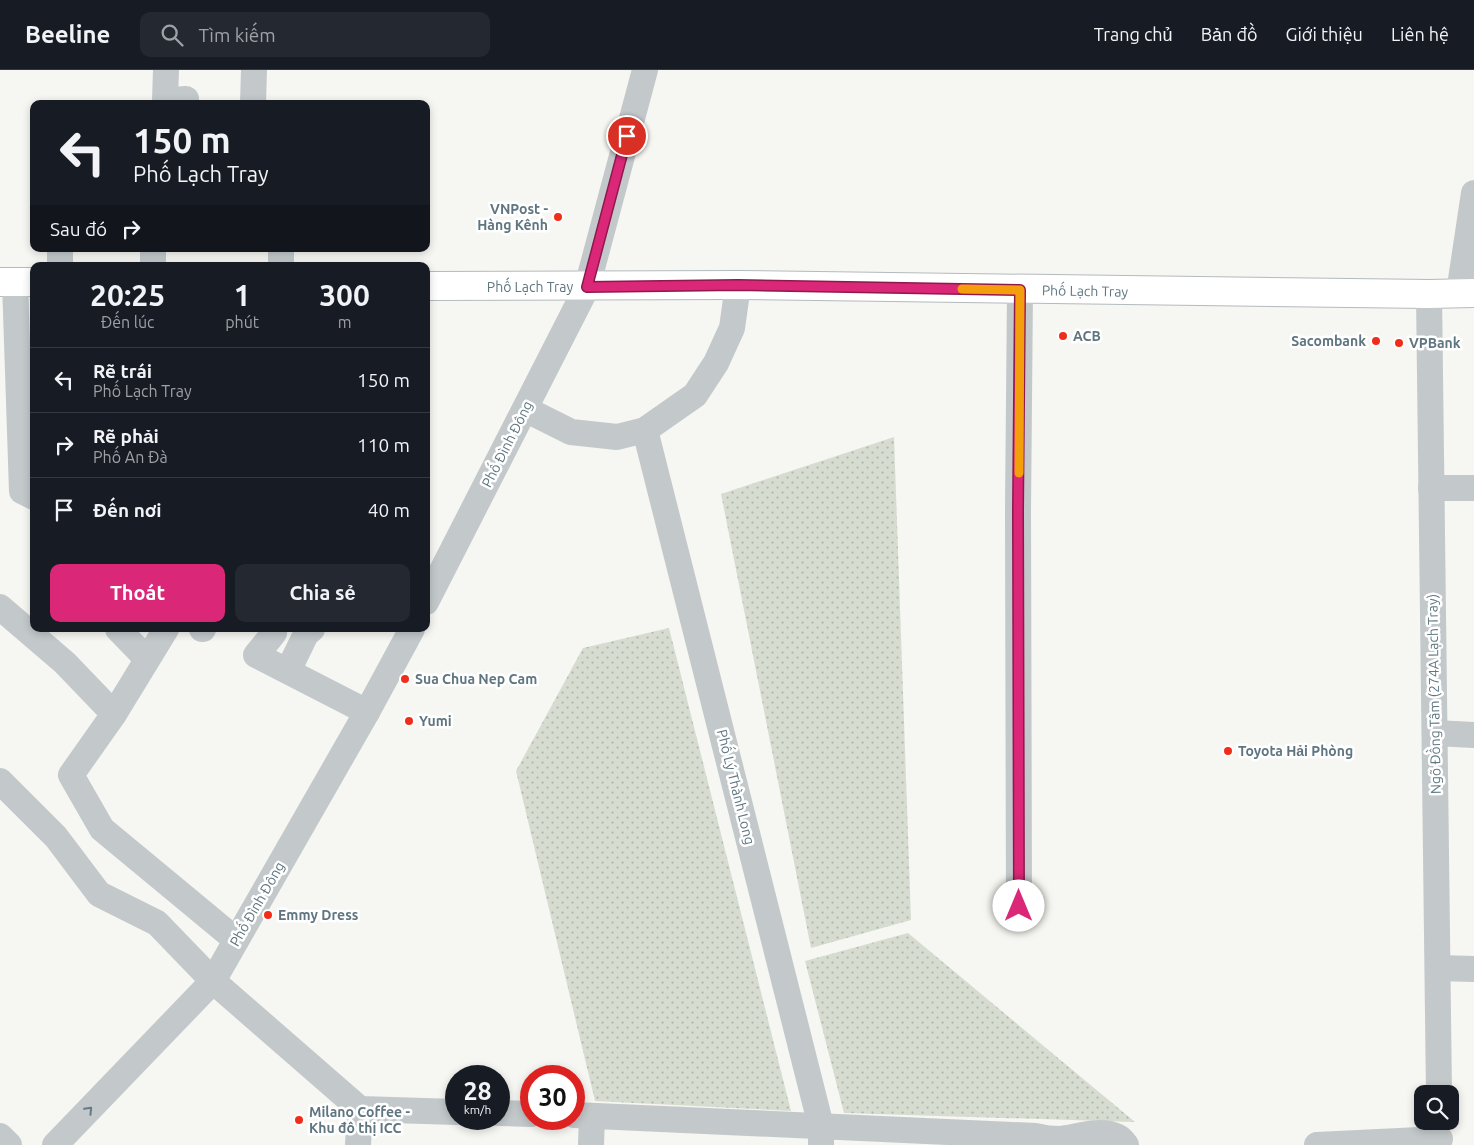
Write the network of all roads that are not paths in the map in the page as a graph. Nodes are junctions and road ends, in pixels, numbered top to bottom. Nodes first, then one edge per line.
1 (166, 70) edge
2 (254, 70) edge
3 (645, 70) edge
4 (165, 100) edge
5 (253, 100) edge
6 (1474, 193) edge
7 (16, 282) edge
8 (738, 285) junction
9 (430, 286) edge
10 (587, 287) junction
11 (1020, 290) junction
12 (1466, 293) edge
13 (1429, 294) junction
14 (525, 409) junction
15 (645, 430) junction
16 (1432, 488) junction
17 (1474, 488) edge
18 (30, 495) edge
19 (434, 569) edge
20 (430, 586) edge
21 (0, 607) edge
22 (121, 632) edge
23 (164, 632) edge
24 (274, 632) edge
25 (308, 632) edge
26 (410, 632) edge
27 (147, 660) junction
28 (288, 671) junction
29 (367, 712) junction
30 (114, 714) junction
31 (1435, 733) junction
32 (1474, 735) edge
33 (0, 781) edge
34 (1019, 906) dead end
35 (236, 940) junction
36 (1438, 968) junction
37 (1474, 969) edge
38 (213, 981) junction
39 (1439, 1085) edge
40 (360, 1109) junction
41 (445, 1112) edge
42 (585, 1116) edge
43 (585, 1123) edge
44 (821, 1135) edge
45 (1440, 1135) edge
46 (0, 1136) edge
47 (1061, 1142) edge
48 (1129, 1142) edge
49 (10, 1145) edge
50 (55, 1145) edge
51 (358, 1145) edge
52 (591, 1145) edge
53 (1317, 1145) edge

1 - 4 street
2 - 5 street
3 - 10 street, Phố Đình Đông
6 - 12 street
7 - 18 street
8 - 10 main road, Phố Lạch Tray
8 - 11 main road, Phố Lạch Tray
8 - 15 street
9 - 10 main road, Phố Lạch Tray
10 - 14 street, Phố Đình Đông
11 - 13 main road, Phố Lạch Tray
11 - 34 street
12 - 13 main road, Phố Lạch Tray
13 - 16 street, Ngõ Đồng Tâm (274A Lạch Tray)
14 - 15 street
14 - 19 street, Phố Đình Đông
15 - 44 street, Phố Lý Thành Long
16 - 17 street
16 - 31 street, Ngõ Đồng Tâm (274A Lạch Tray)
19 - 20 street, Phố Đình Đông
21 - 30 street
22 - 27 street
23 - 27 street
24 - 28 street
25 - 28 street
26 - 29 street, Phố Đình Đông
27 - 30 street
28 - 29 street
29 - 35 street, Phố Đình Đông
30 - 35 street
31 - 32 street
31 - 36 street, Ngõ Đồng Tâm (274A Lạch Tray)
33 - 38 street
35 - 38 street, Phố Đình Đông
36 - 37 street
36 - 39 street, Ngõ Đồng Tâm (274A Lạch Tray)
38 - 40 street
50 -> 38 street, Phố Đình Đông
40 - 41 street
40 - 51 street
42 - 44 street
43 - 52 street
44 - 47 street
45 - 53 street
46 - 49 street
47 - 48 street

